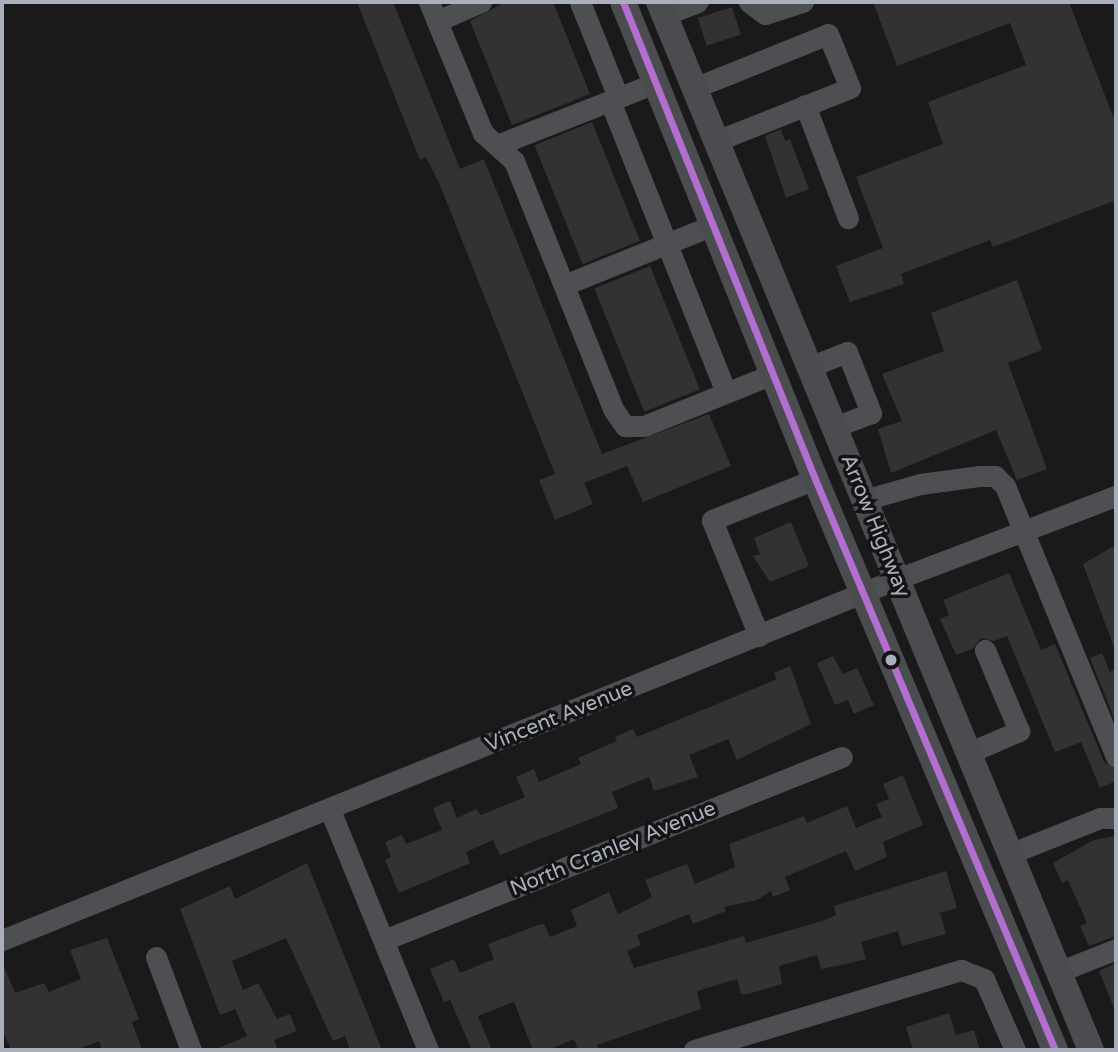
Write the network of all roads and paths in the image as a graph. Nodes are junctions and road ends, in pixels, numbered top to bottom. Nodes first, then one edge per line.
1 (481, 2) edge
2 (580, 2) edge
3 (623, 2) edge
4 (698, 2) edge
5 (749, 2) edge
6 (803, 2) edge
7 (662, 8) edge
8 (433, 12) edge
9 (655, 83) junction
10 (694, 88) junction
11 (614, 99) junction
12 (805, 105) junction
13 (716, 141) junction
14 (497, 145) junction
15 (848, 218) dead end
16 (713, 225) junction
17 (667, 244) junction
18 (564, 285) junction
19 (809, 367) junction
20 (773, 374) junction
21 (726, 393) junction
22 (834, 427) junction
23 (815, 479) junction
24 (1116, 496) edge
25 (864, 499) junction
26 (1024, 532) junction
27 (897, 579) junction
28 (863, 593) junction
29 (759, 636) junction
30 (985, 650) dead end
31 (968, 753) junction
32 (842, 757) dead end
33 (1116, 757) edge
34 (330, 810) junction
35 (1116, 818) edge
36 (1009, 854) junction
37 (2, 940) edge
38 (383, 940) junction
39 (1116, 949) edge
40 (156, 957) dead end
41 (1058, 972) junction
42 (191, 1050) edge
43 (428, 1050) edge
44 (694, 1050) edge
45 (1015, 1050) edge
46 (1055, 1050) edge
47 (1091, 1050) edge

1 - 8 street
2 - 11 street
3 - 9 main road, Arrow Highway
4 - 7 street
5 - 6 street
7 - 10 main road, Arrow Highway
8 - 14 street
9 - 11 street
9 - 16 main road, Arrow Highway
10 - 12 street
10 - 13 main road, Arrow Highway
11 - 14 street
11 - 17 street
12 - 13 street
12 - 15 street
13 - 19 main road, Arrow Highway
14 - 18 street
16 - 17 street
16 - 20 main road, Arrow Highway
17 - 18 street
17 - 21 street
18 - 21 street
19 - 22 main road, Arrow Highway
19 - 22 street
20 - 21 street
20 - 23 main road, Arrow Highway
22 - 25 main road, Arrow Highway
23 - 28 main road, Arrow Highway
23 - 29 street
24 - 26 street, Vincent Avenue
25 - 26 street
25 - 27 main road, Arrow Highway
26 - 27 street, Vincent Avenue
26 - 33 street
27 - 28 street, Vincent Avenue
27 - 31 main road, Arrow Highway
28 - 29 street, Vincent Avenue
28 - 46 main road, Arrow Highway
29 - 34 street, Vincent Avenue
30 - 31 street
31 - 36 main road, Arrow Highway
32 - 38 street, North Cranley Avenue
34 - 37 street, Vincent Avenue
34 - 38 street
35 - 36 street
36 - 41 main road, Arrow Highway
38 - 43 street
39 - 41 street
40 - 42 street
41 - 47 main road, Arrow Highway
44 - 45 street

